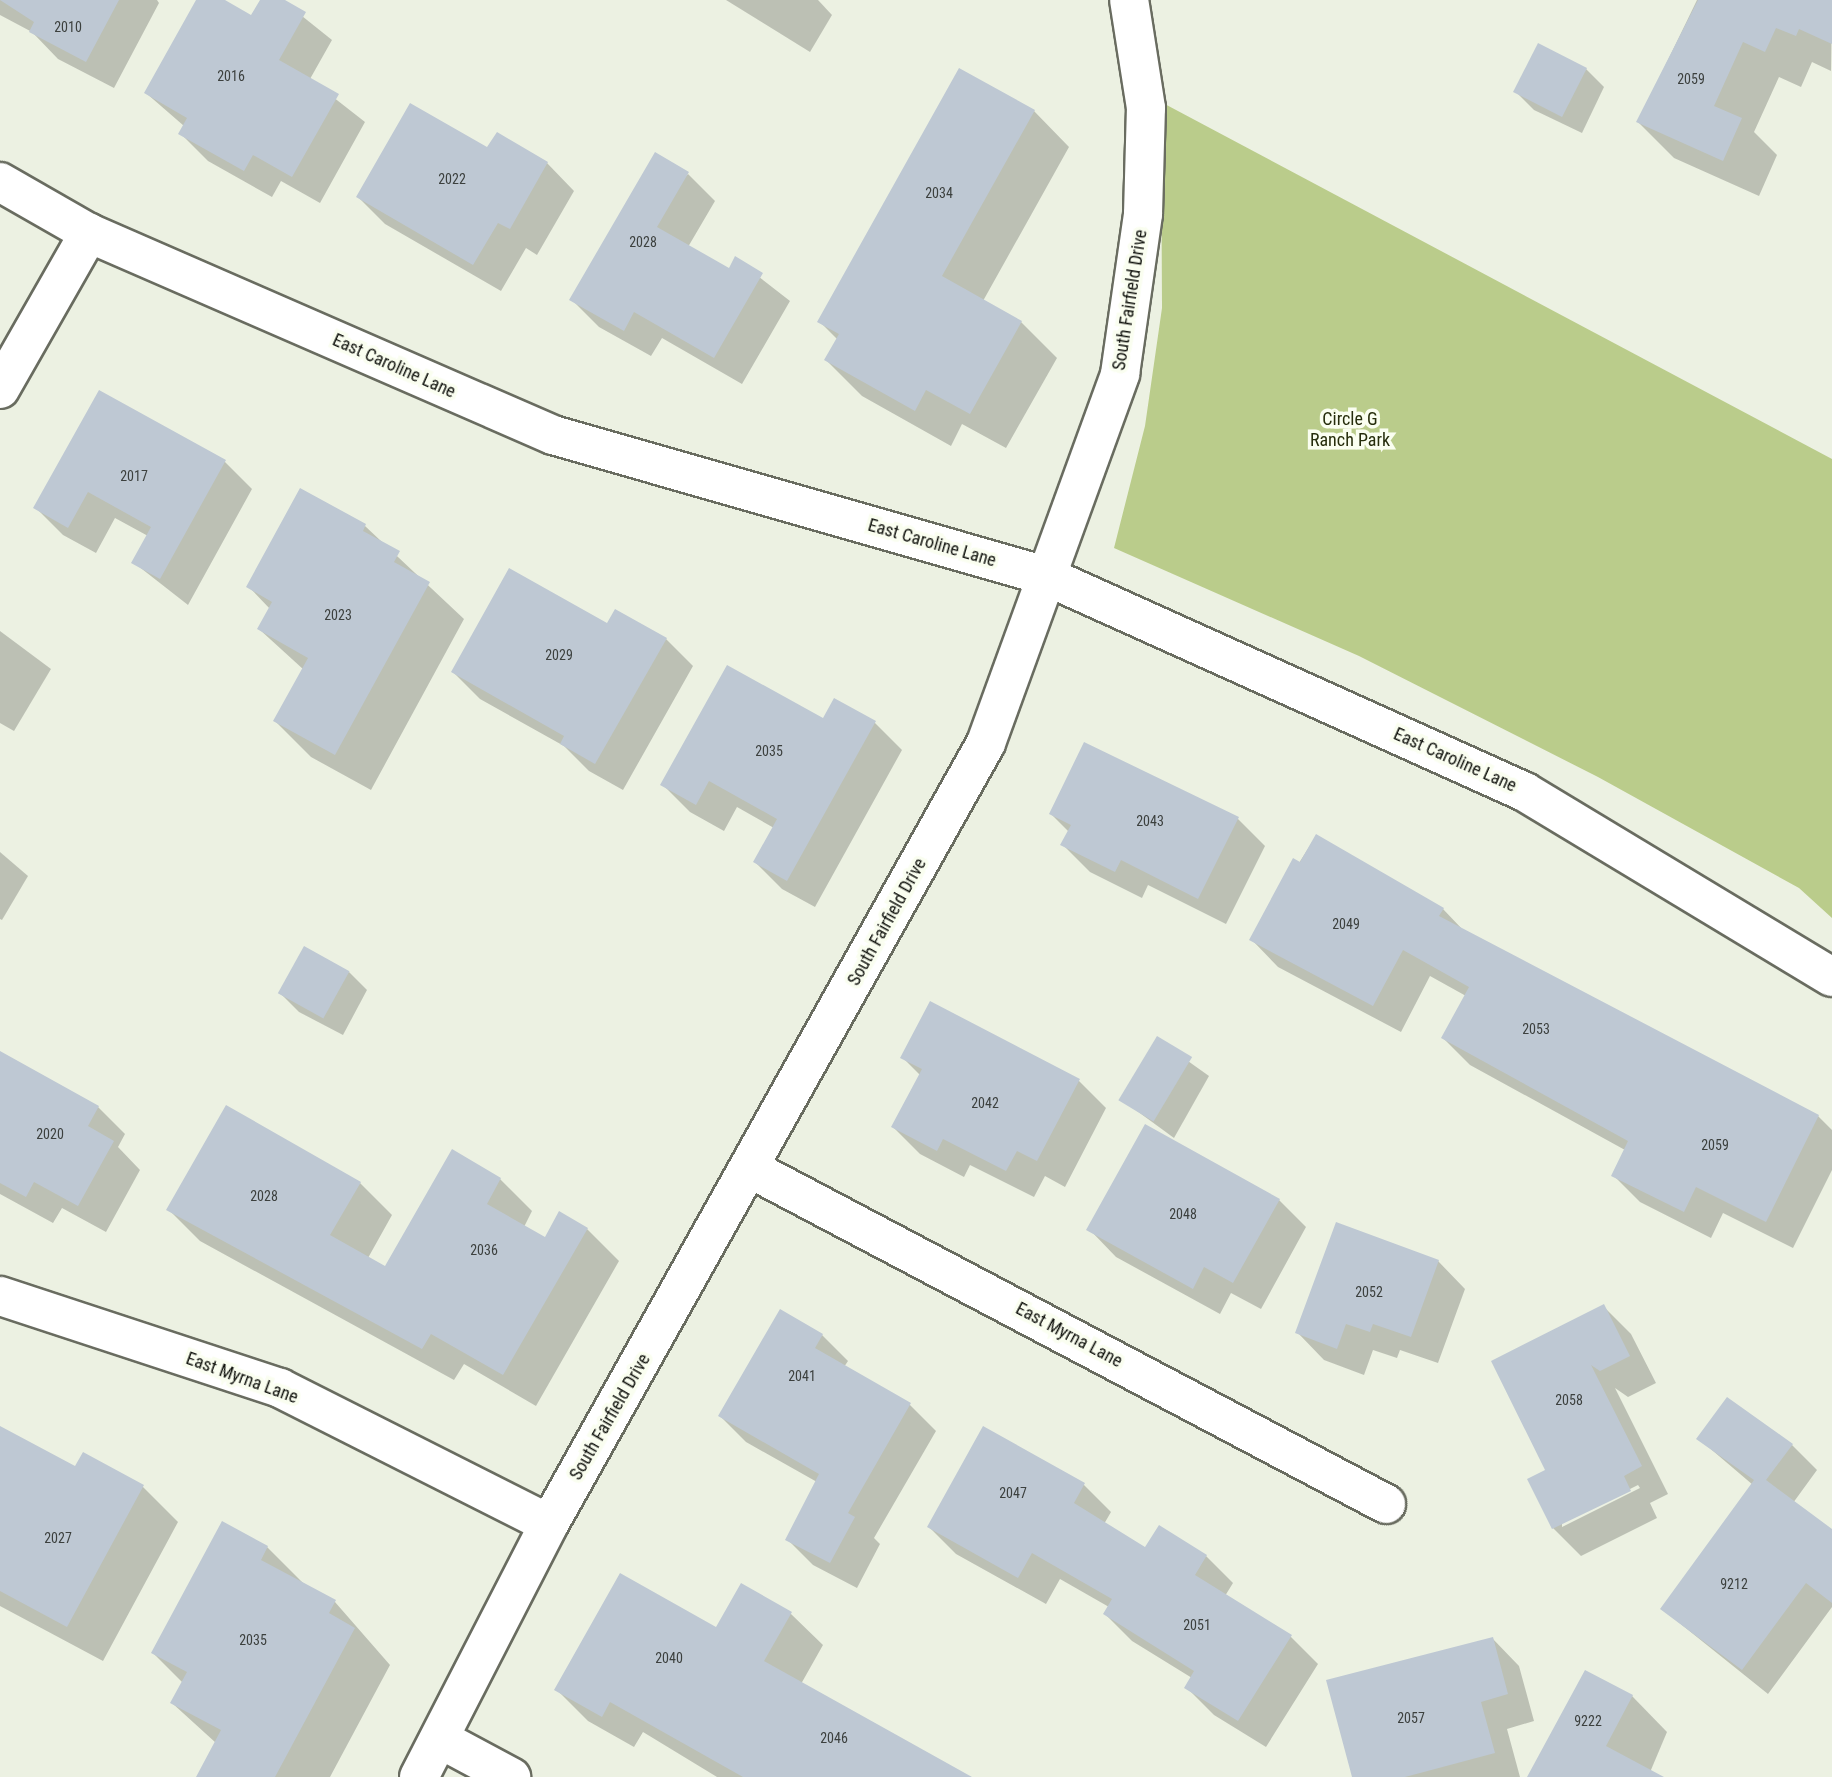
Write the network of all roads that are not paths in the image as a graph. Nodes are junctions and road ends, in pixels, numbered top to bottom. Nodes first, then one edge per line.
1 (1129, 0) edge
2 (0, 182) edge
3 (89, 233) junction
4 (0, 389) edge
5 (1046, 576) junction
6 (1832, 977) edge
7 (751, 1169) junction
8 (0, 1296) edge
9 (1386, 1504) dead end
10 (548, 1524) junction
11 (440, 1740) junction
12 (419, 1777) edge
13 (511, 1777) edge

1 - 5 street, South Fairfield Drive
2 - 3 street, East Caroline Lane
3 - 4 street
3 - 5 street, East Caroline Lane
5 - 6 street, East Caroline Lane
5 - 7 street, South Fairfield Drive
7 - 9 street, East Myrna Lane
7 - 10 street, South Fairfield Drive
8 - 10 street, East Myrna Lane
10 - 11 street, South Fairfield Drive
11 - 12 street, South Fairfield Drive
11 - 13 street

